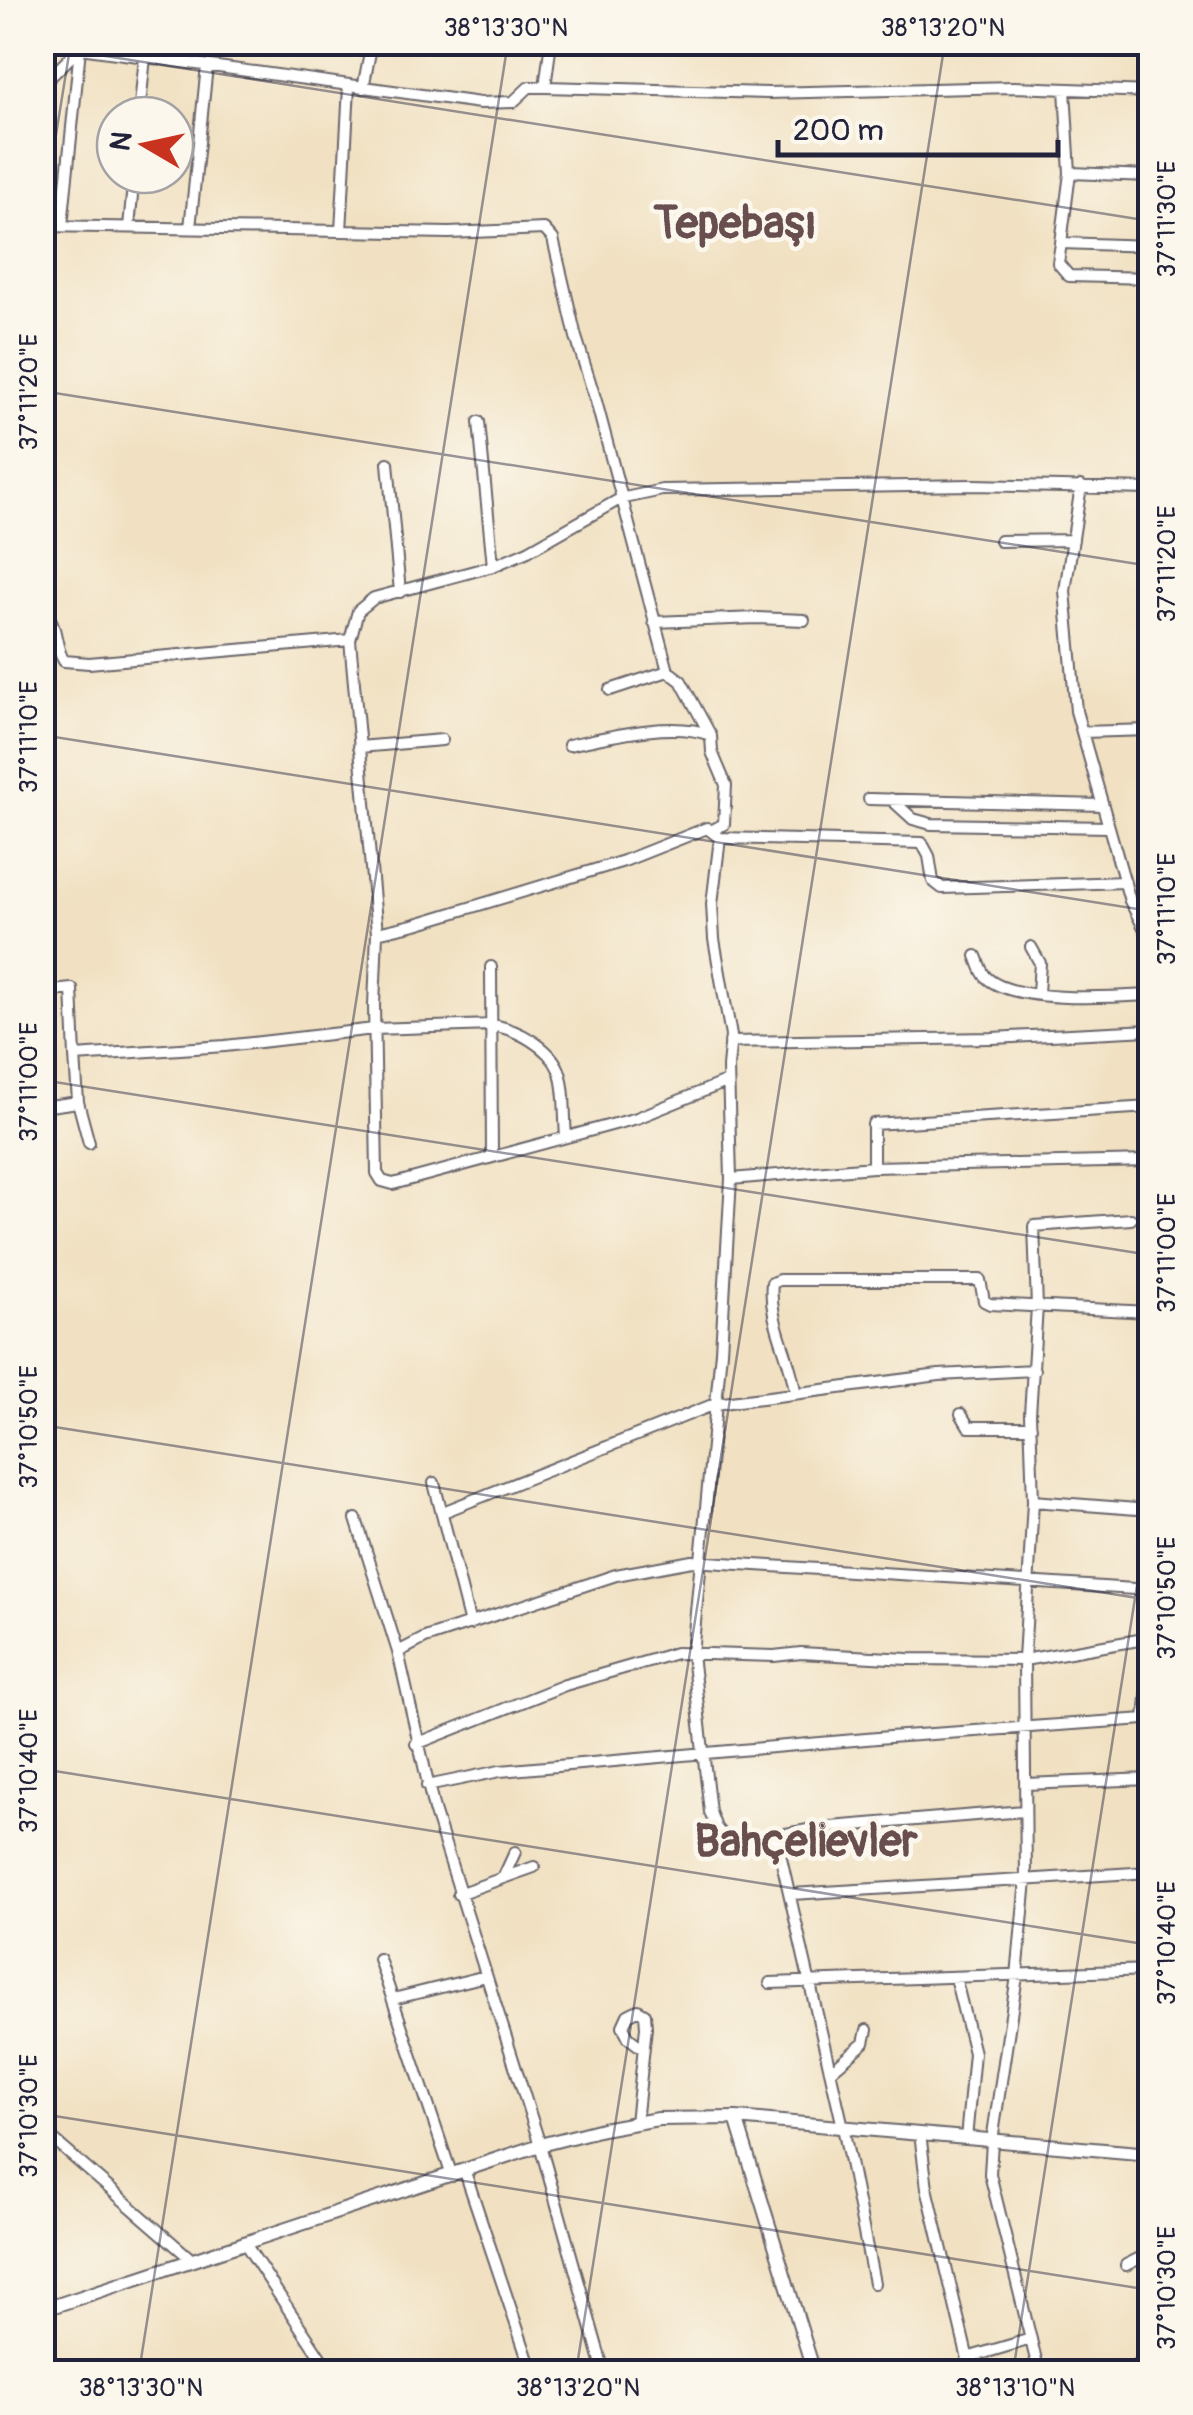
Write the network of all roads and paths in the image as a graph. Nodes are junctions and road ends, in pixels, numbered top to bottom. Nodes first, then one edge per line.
1 (372, 42) edge
2 (551, 42) edge
3 (80, 48) junction
4 (145, 58) junction
5 (207, 66) junction
6 (42, 85) edge
7 (349, 87) junction
8 (545, 87) junction
9 (363, 88) junction
10 (1065, 89) junction
11 (1150, 92) edge
12 (142, 95) edge
13 (1070, 173) junction
14 (1150, 176) edge
15 (132, 195) edge
16 (42, 226) edge
17 (62, 226) junction
18 (129, 227) junction
19 (190, 228) junction
20 (340, 230) junction
21 (1061, 243) junction
22 (1150, 246) edge
23 (1150, 278) edge
24 (478, 422) dead end
25 (388, 464) dead end
26 (1081, 486) junction
27 (1150, 489) edge
28 (620, 499) junction
29 (1073, 540) junction
30 (1000, 541) dead end
31 (492, 566) junction
32 (400, 592) junction
33 (42, 610) edge
34 (804, 620) dead end
35 (654, 622) junction
36 (350, 640) junction
37 (668, 670) junction
38 (610, 690) dead end
39 (1150, 730) edge
40 (1082, 732) junction
41 (712, 736) junction
42 (442, 740) dead end
43 (569, 746) dead end
44 (358, 747) junction
45 (869, 799) dead end
46 (890, 799) junction
47 (1102, 805) junction
48 (1109, 828) junction
49 (716, 834) junction
50 (1124, 882) junction
51 (1150, 905) edge
52 (1135, 910) junction
53 (377, 933) junction
54 (1150, 939) edge
55 (1031, 947) dead end
56 (976, 956) dead end
57 (491, 967) dead end
58 (42, 992) edge
59 (1038, 993) junction
60 (1150, 995) edge
61 (490, 1026) junction
62 (374, 1029) junction
63 (1150, 1030) edge
64 (730, 1042) junction
65 (75, 1056) junction
66 (728, 1081) junction
67 (78, 1102) junction
68 (1150, 1106) edge
69 (42, 1108) edge
70 (566, 1136) junction
71 (88, 1143) dead end
72 (492, 1157) junction
73 (1150, 1161) edge
74 (873, 1168) junction
75 (731, 1179) junction
76 (1131, 1218) dead end
77 (1038, 1307) junction
78 (1150, 1312) edge
79 (1034, 1370) junction
80 (795, 1391) junction
81 (715, 1404) junction
82 (961, 1414) dead end
83 (1031, 1427) junction
84 (434, 1483) dead end
85 (1033, 1501) junction
86 (1150, 1510) edge
87 (443, 1512) junction
88 (356, 1519) dead end
89 (699, 1563) junction
90 (1027, 1581) junction
91 (1150, 1590) edge
92 (470, 1624) junction
93 (1150, 1638) edge
94 (398, 1652) junction
95 (692, 1654) junction
96 (1024, 1660) junction
97 (1150, 1666) edge
98 (1150, 1681) edge
99 (1026, 1727) junction
100 (416, 1744) junction
101 (702, 1754) junction
102 (1148, 1779) edge
103 (1026, 1784) junction
104 (428, 1786) junction
105 (1024, 1811) junction
106 (776, 1836) junction
107 (1150, 1842) edge
108 (515, 1852) dead end
109 (534, 1867) dead end
110 (1150, 1872) edge
111 (504, 1876) junction
112 (1026, 1880) junction
113 (458, 1894) junction
114 (792, 1894) junction
115 (379, 1959) dead end
116 (1150, 1970) edge
117 (486, 1976) junction
118 (1017, 1976) junction
119 (955, 1977) junction
120 (770, 1983) dead end
121 (811, 1983) junction
122 (393, 2000) junction
123 (867, 2030) dead end
124 (642, 2048) dead end
125 (831, 2071) junction
126 (736, 2118) junction
127 (636, 2123) junction
128 (843, 2128) junction
129 (42, 2130) edge
130 (920, 2134) junction
131 (966, 2139) junction
132 (992, 2142) junction
133 (540, 2146) junction
134 (1150, 2154) edge
135 (458, 2174) junction
136 (244, 2242) junction
137 (1150, 2253) edge
138 (191, 2259) junction
139 (1126, 2265) dead end
140 (874, 2283) dead end
141 (42, 2310) edge
142 (1031, 2339) junction
143 (967, 2358) junction
144 (1150, 2361) edge
145 (327, 2368) edge
146 (308, 2372) edge
147 (532, 2372) edge
148 (604, 2372) edge
149 (814, 2372) edge
150 (971, 2372) edge
151 (1039, 2372) edge
152 (1130, 2372) edge

1 - 9 street
2 - 8 street
3 - 4 street
3 - 6 street
3 - 17 street
4 - 5 street
4 - 12 street
5 - 7 street
5 - 19 street
7 - 9 street
7 - 20 street
8 - 9 street
8 - 10 street
10 - 11 street
10 - 13 street
13 - 14 street
13 - 21 street
15 - 18 street
16 - 17 street
17 - 18 street
18 - 19 street
19 - 20 street
20 - 28 street
21 - 22 street
21 - 23 street
24 - 31 street
25 - 32 street
26 - 27 street
26 - 28 street
26 - 29 street
28 - 31 street
28 - 35 street
29 - 30 street
29 - 40 street
31 - 32 street
32 - 36 street
33 - 36 street
34 - 35 street
35 - 37 street
36 - 44 street
37 - 38 street
37 - 41 street
39 - 40 street
40 - 47 street
41 - 43 street
41 - 49 street
42 - 44 street
44 - 53 street
45 - 46 street
46 - 47 street
46 - 48 street
47 - 48 street
48 - 50 street
49 - 50 street
49 - 53 street
49 - 64 street
50 - 52 street
51 - 52 street
52 - 54 street
53 - 62 street
55 - 59 street
56 - 59 street
57 - 61 street
58 - 65 street
59 - 60 street
61 - 62 street
61 - 70 street
61 - 72 street
62 - 65 street
62 - 72 street
63 - 64 street
64 - 66 street
65 - 67 street
66 - 70 street
66 - 75 street
67 - 69 street
67 - 71 street
68 - 74 street
70 - 72 street
73 - 74 street
74 - 75 street
75 - 81 street
76 - 77 street
77 - 78 street
77 - 79 street
77 - 80 street
79 - 80 street
79 - 83 street
80 - 81 street
81 - 87 street
81 - 89 street
82 - 83 street
83 - 85 street
84 - 87 street
85 - 86 street
85 - 90 street
87 - 92 street
88 - 94 street
89 - 90 street
89 - 92 street
89 - 95 street
90 - 91 street
90 - 96 street
92 - 94 street
93 - 96 street
94 - 100 street
95 - 96 street
95 - 100 street
95 - 101 street
96 - 99 street
97 - 98 street
98 - 99 street
99 - 101 street
99 - 103 street
100 - 104 street
101 - 104 street
101 - 106 street
102 - 103 street
102 - 107 street
103 - 105 street
104 - 113 street
105 - 106 street
105 - 112 street
106 - 114 street
108 - 111 street
109 - 111 street
110 - 112 street
111 - 113 street
112 - 114 street
112 - 118 street
113 - 117 street
114 - 121 street
115 - 122 street
116 - 118 street
117 - 122 street
117 - 133 street
118 - 119 street
118 - 132 street
119 - 121 street
119 - 131 street
120 - 121 street
121 - 125 street
122 - 135 street
123 - 125 street
124 - 127 street
125 - 128 street
126 - 127 street
126 - 128 street
126 - 149 street
127 - 133 street
128 - 130 street
128 - 140 street
129 - 138 street
130 - 131 street
130 - 143 street
131 - 132 street
132 - 134 street
132 - 142 street
133 - 135 street
133 - 148 street
135 - 136 street
135 - 147 street
136 - 138 street
136 - 145 street
137 - 139 street
138 - 141 street
142 - 143 street
142 - 151 street
143 - 150 street
144 - 152 street
145 - 146 street

